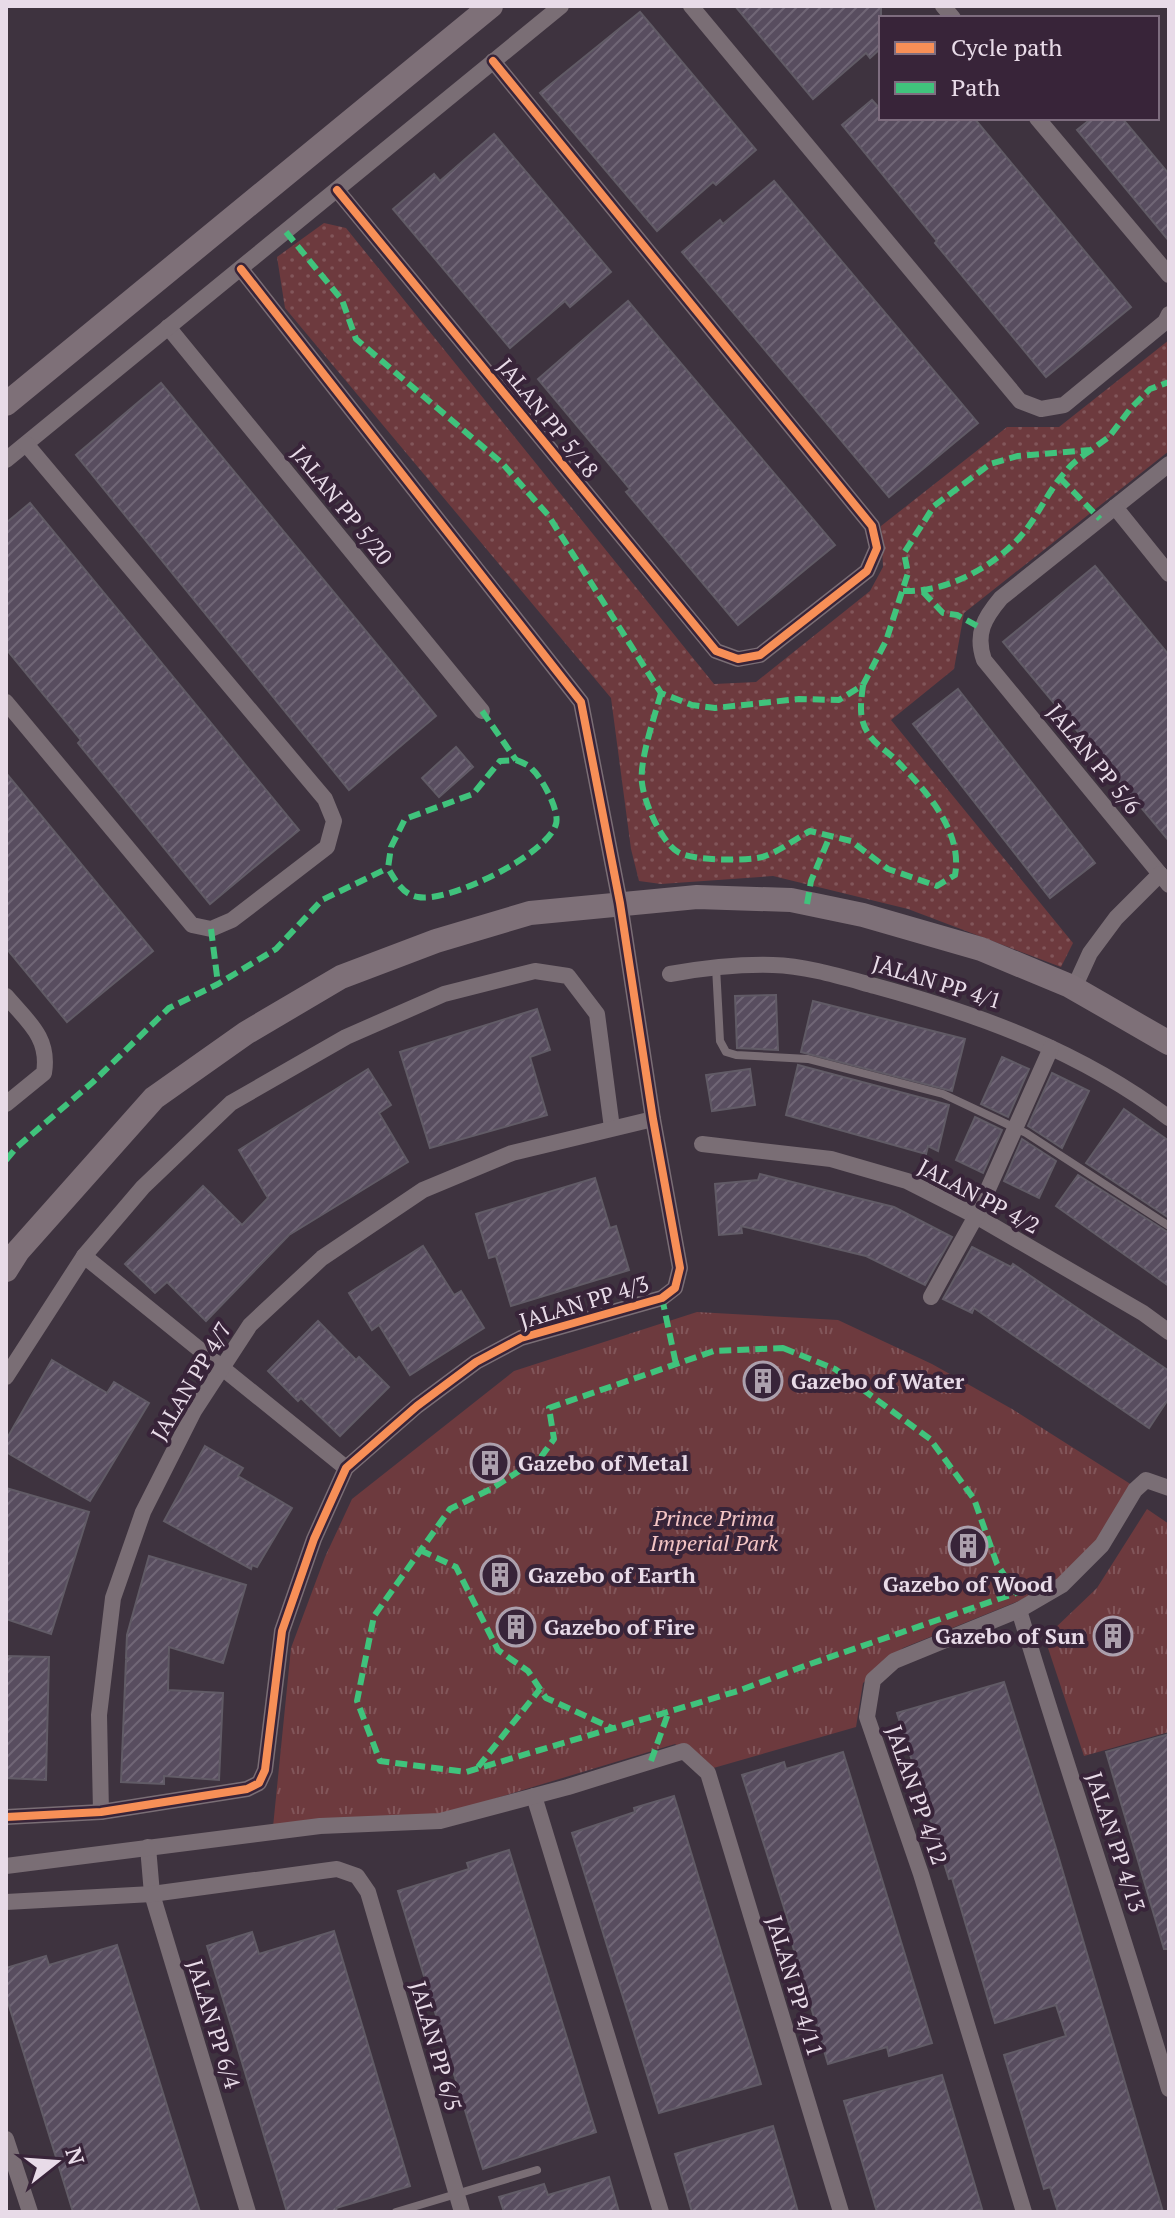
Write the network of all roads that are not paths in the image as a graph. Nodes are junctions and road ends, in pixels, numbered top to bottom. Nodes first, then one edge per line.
1 (491, 6) edge
2 (561, 6) edge
3 (691, 6) edge
4 (493, 61) junction
5 (1039, 120) edge
6 (337, 190) junction
7 (241, 269) junction
8 (1169, 275) edge
9 (1169, 314) edge
10 (168, 327) junction
11 (6, 404) edge
12 (26, 444) junction
13 (6, 460) edge
14 (1169, 464) edge
15 (1115, 507) junction
16 (1169, 574) edge
17 (6, 702) edge
18 (482, 711) dead end
19 (1164, 880) edge
20 (620, 903) junction
21 (716, 967) junction
22 (670, 974) dead end
23 (1074, 988) junction
24 (6, 996) edge
25 (1169, 1043) edge
26 (1051, 1048) junction
27 (6, 1104) edge
28 (1169, 1118) edge
29 (653, 1119) junction
30 (612, 1128) junction
31 (1015, 1129) junction
32 (702, 1144) dead end
33 (976, 1216) junction
34 (1169, 1226) edge
35 (84, 1256) junction
36 (6, 1270) edge
37 (931, 1297) dead end
38 (1169, 1332) edge
39 (223, 1367) junction
40 (6, 1377) edge
41 (346, 1468) junction
42 (1169, 1488) edge
43 (1019, 1610) junction
44 (534, 1796) junction
45 (101, 1812) junction
46 (6, 1817) edge
47 (148, 1847) junction
48 (6, 1866) edge
49 (152, 1894) junction
50 (6, 1902) edge
51 (1169, 2089) edge
52 (6, 2139) edge
53 (537, 2170) dead end
54 (456, 2194) junction
55 (30, 2212) edge
56 (248, 2212) edge
57 (396, 2212) edge
58 (462, 2212) edge
59 (661, 2212) edge
60 (841, 2212) edge
61 (1024, 2212) edge

1 - 11 street
2 - 4 street
3 - 9 street
4 - 6 street
4 - 6 street, JALAN PP 5/18
5 - 8 street
6 - 7 street
7 - 10 street
7 - 20 street
10 - 12 street
10 - 18 street, JALAN PP 5/20
12 - 13 street
12 - 17 street
14 - 15 street
15 - 16 street
15 - 19 street, JALAN PP 5/6
19 - 23 street
20 - 23 street
20 - 29 street
20 - 36 street
21 - 22 street, JALAN PP 4/1
21 - 26 street, JALAN PP 4/1
21 - 31 lane
23 - 25 street
24 - 27 street
26 - 28 street, JALAN PP 4/1
26 - 31 street
29 - 30 street, JALAN PP 4/7
29 - 41 street, JALAN PP 4/3
30 - 35 street
30 - 39 street, JALAN PP 4/7
31 - 33 street
31 - 34 lane
32 - 33 street, JALAN PP 4/2
33 - 37 street
33 - 38 street, JALAN PP 4/2
35 - 39 street
35 - 40 street
39 - 41 street
39 - 45 street, JALAN PP 4/7
41 - 45 street, JALAN PP 4/3
42 - 43 street, JALAN PP 4/12
43 - 51 street, JALAN PP 4/13
43 - 61 street, JALAN PP 4/12
44 - 47 street
44 - 59 street
44 - 60 street, JALAN PP 4/11
45 - 46 street
47 - 48 street
47 - 49 street, JALAN PP 6/4
49 - 50 street
49 - 54 street, JALAN PP 6/5
49 - 56 street, JALAN PP 6/4
52 - 55 street
53 - 54 lane
54 - 57 lane
54 - 58 street, JALAN PP 6/5

